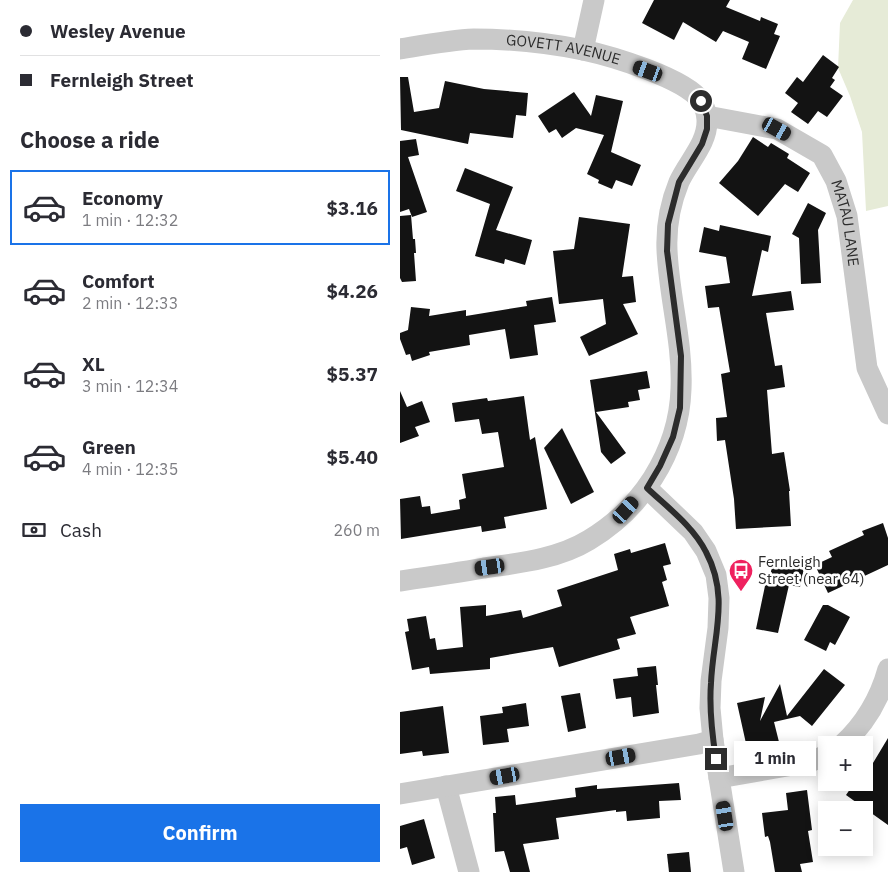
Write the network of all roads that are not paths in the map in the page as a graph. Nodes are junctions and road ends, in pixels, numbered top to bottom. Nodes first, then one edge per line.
1 (594, 0) edge
2 (400, 49) edge
3 (583, 50) junction
4 (707, 116) junction
5 (887, 411) edge
6 (647, 488) junction
7 (400, 581) edge
8 (888, 669) edge
9 (851, 736) edge
10 (713, 740) junction
11 (818, 758) edge
12 (719, 778) junction
13 (446, 786) junction
14 (400, 794) edge
15 (469, 872) edge
16 (734, 872) edge

1 - 3 street
2 - 3 street, GOVETT AVENUE
3 - 4 street, GOVETT AVENUE
4 - 5 street, MATAU LANE
4 - 6 street
6 - 7 street
6 - 10 street
8 - 9 street
10 - 12 street
10 - 13 street
11 - 12 street
12 - 16 street
13 - 14 street
13 - 15 street

